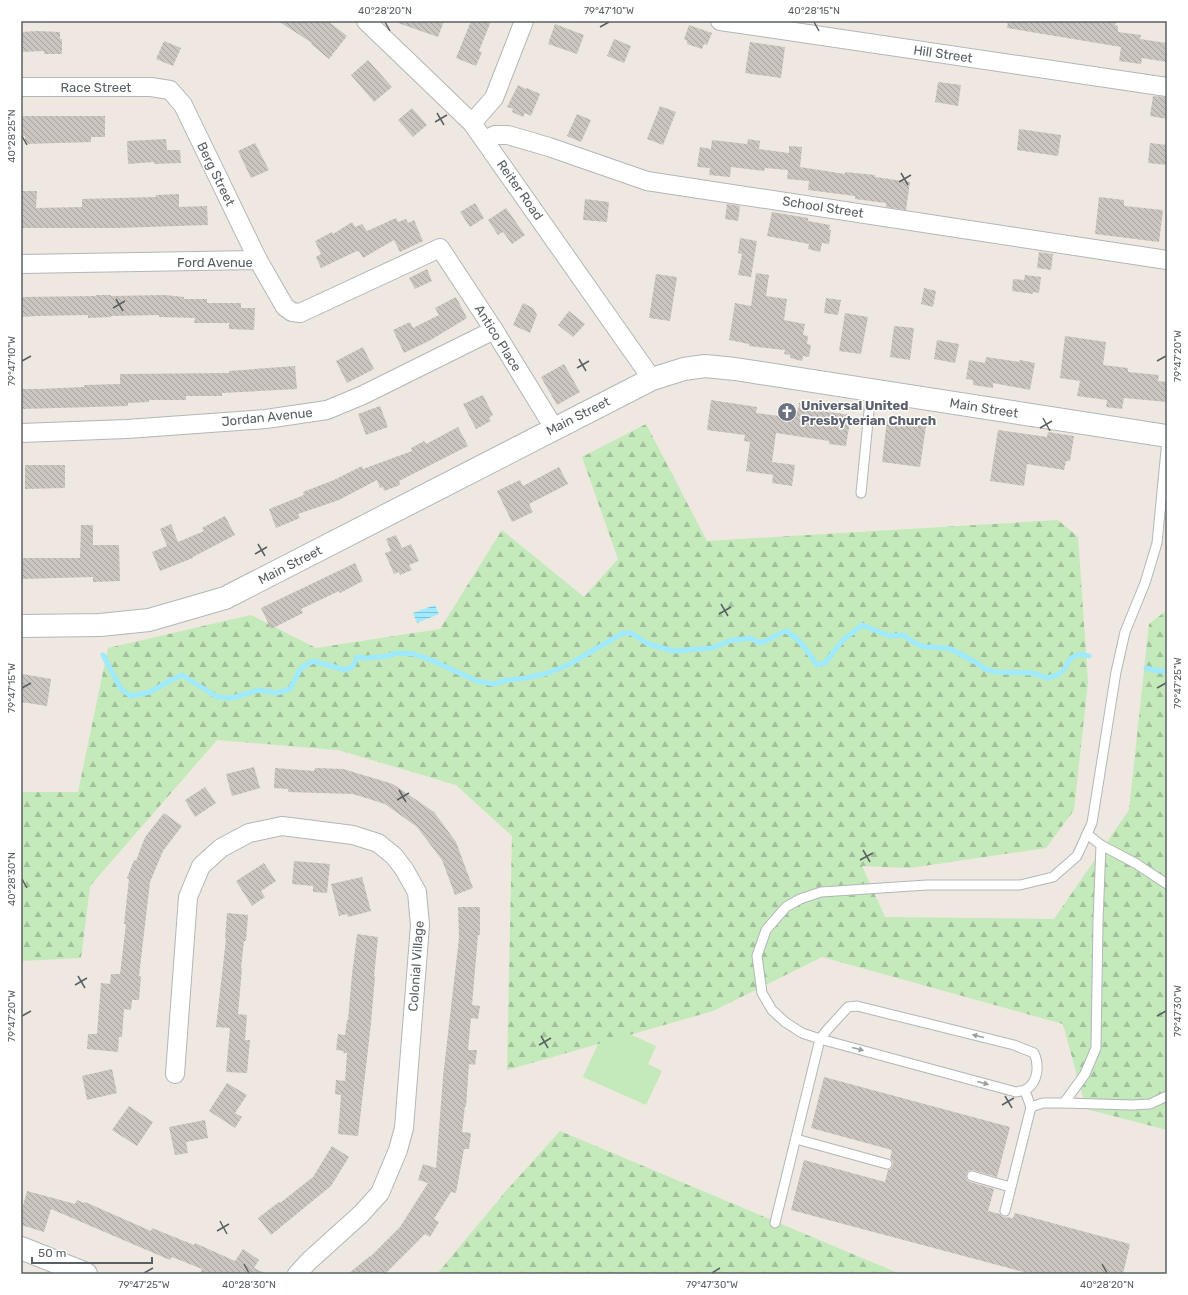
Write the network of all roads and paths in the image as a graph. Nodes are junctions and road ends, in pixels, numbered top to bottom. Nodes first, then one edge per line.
1 (366, 21) edge
2 (524, 21) edge
3 (720, 21) edge
4 (1167, 87) edge
5 (21, 88) edge
6 (170, 90) joint
7 (472, 123) junction
8 (485, 140) junction
9 (440, 248) joint
10 (258, 260) junction
11 (1167, 260) edge
12 (21, 264) edge
13 (494, 330) junction
14 (652, 379) junction
15 (871, 391) junction
16 (554, 428) junction
17 (21, 433) edge
18 (1167, 436) edge
19 (1167, 440) edge
20 (861, 493) dead end
21 (21, 626) edge
22 (1087, 834) junction
23 (1101, 845) junction
24 (1167, 884) edge
25 (820, 1039) junction
26 (175, 1074) dead end
27 (1025, 1091) junction
28 (1167, 1096) edge
29 (1064, 1103) junction
30 (1031, 1107) junction
31 (796, 1139) junction
32 (887, 1164) dead end
33 (972, 1176) dead end
34 (1010, 1187) junction
35 (1005, 1211) dead end
36 (775, 1223) dead end
37 (21, 1248) edge
38 (86, 1274) edge
39 (298, 1274) edge

1 - 7 street, Reiter Road
2 - 7 street
3 - 4 street, Hill Street
5 - 6 street, Race Street
6 - 10 street, Berg Street
7 - 8 street, Reiter Road
8 - 11 street, School Street
8 - 14 street, Reiter Road
9 - 10 street, Ford Avenue
9 - 13 street, Antico Place
10 - 12 street, Ford Avenue
13 - 16 street, Antico Place
13 - 17 street, Jordan Avenue
14 - 15 street, Main Street
14 - 16 street, Main Street
15 - 18 street, Main Street
15 - 20 lane
16 - 21 street, Main Street
19 - 22 lane
22 - 23 lane
22 - 25 lane
23 - 24 lane
23 - 29 lane
25 -> 27 lane
27 -> 25 lane
25 - 31 lane
26 - 39 street, Colonial Village
27 - 30 lane
28 - 29 lane
29 - 30 lane
30 - 34 lane
31 - 32 lane
31 - 36 lane
33 - 34 lane
34 - 35 lane
37 - 38 street

